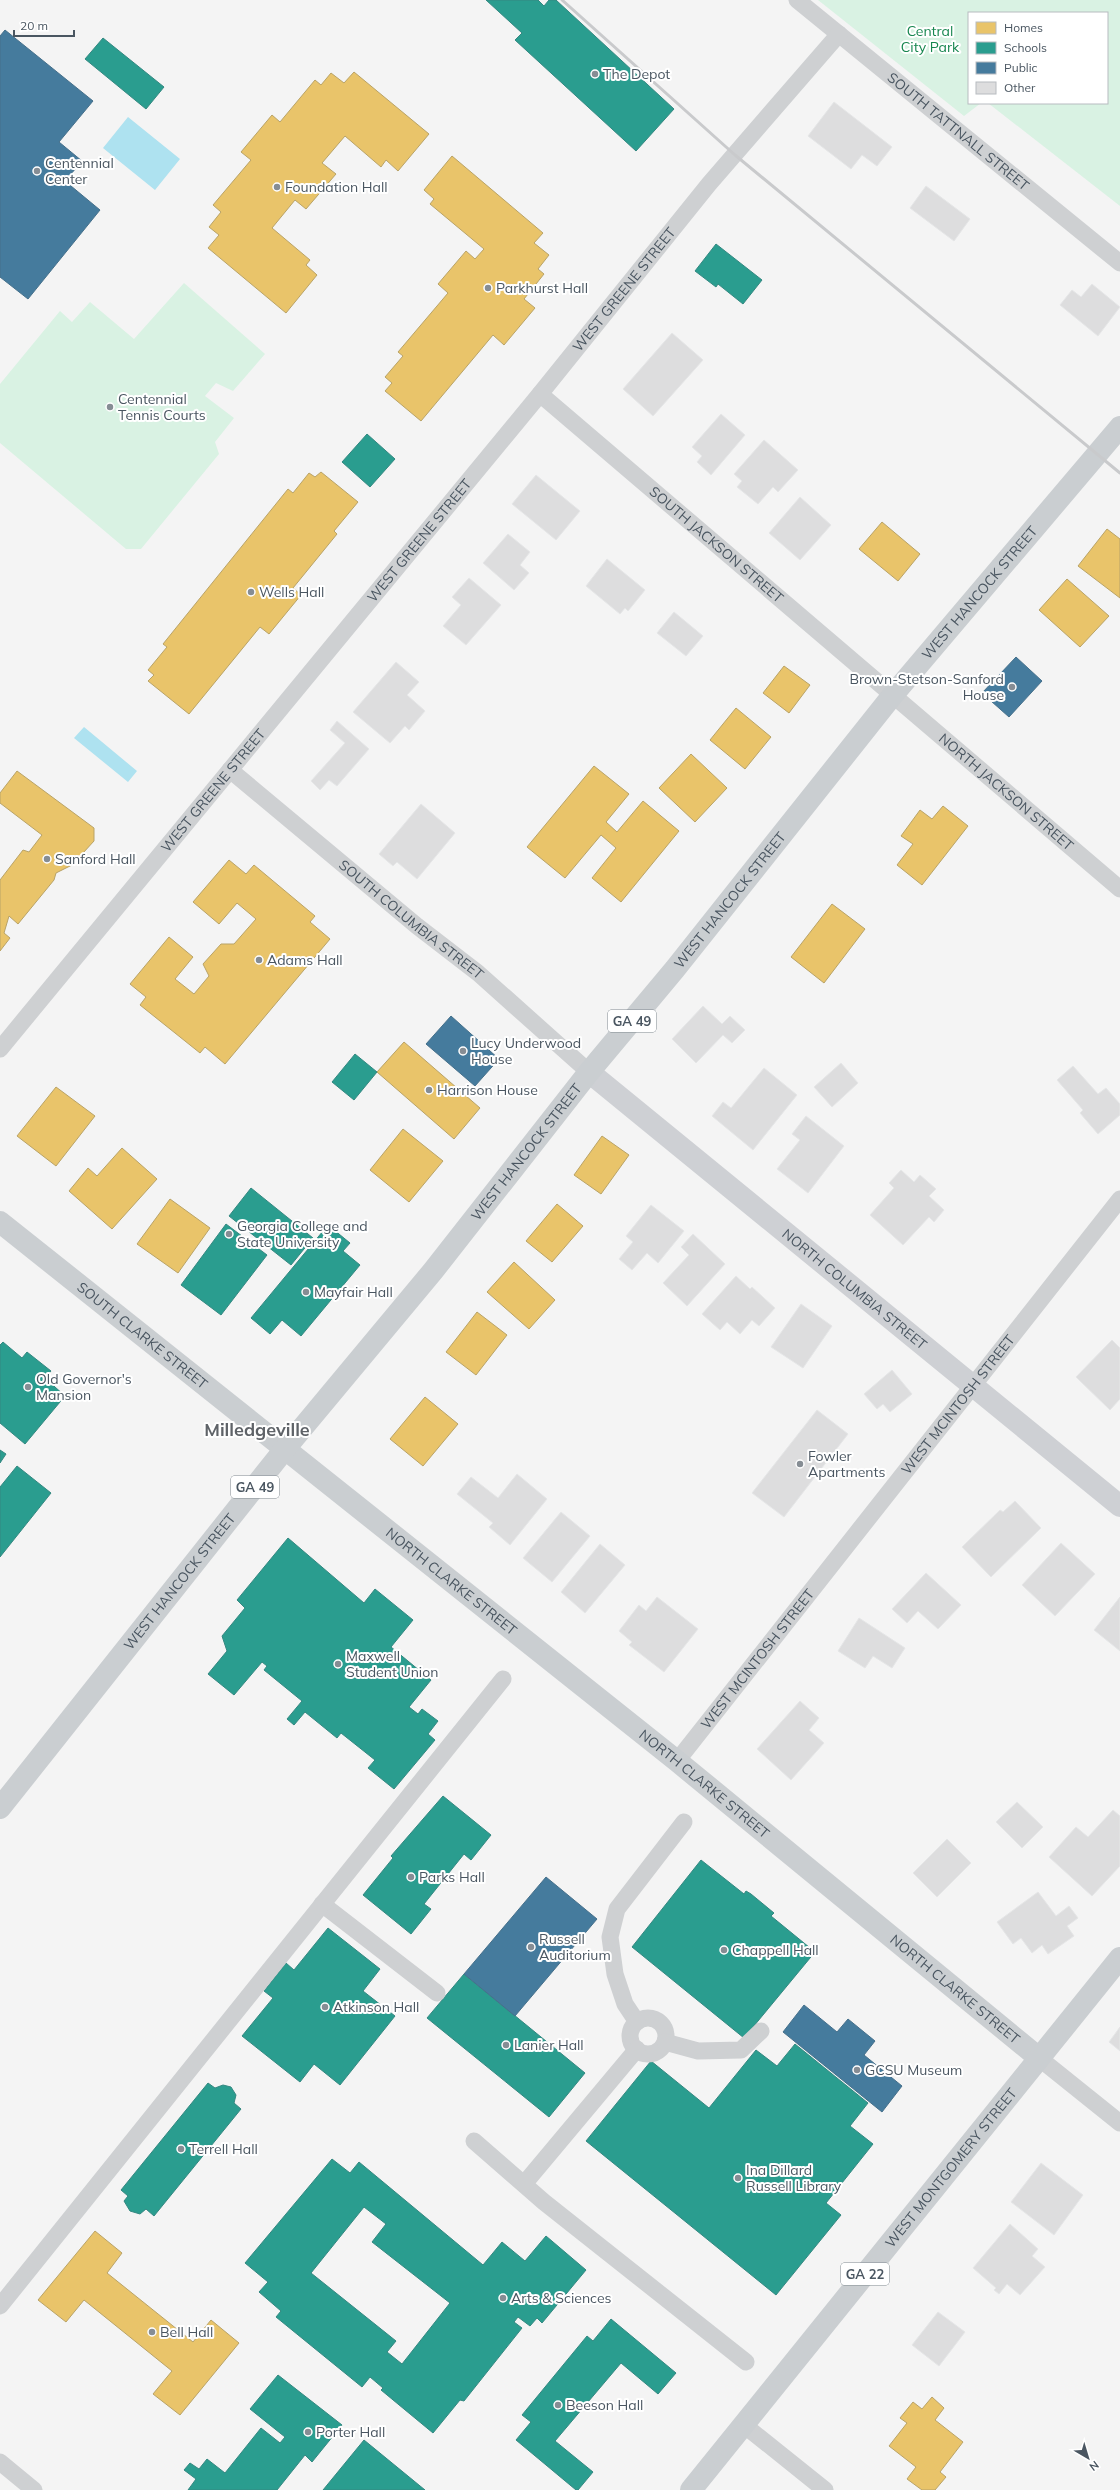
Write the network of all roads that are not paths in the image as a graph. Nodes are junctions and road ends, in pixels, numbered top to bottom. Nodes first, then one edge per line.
1 (797, 0) edge
2 (839, 34) junction
3 (1120, 263) edge
4 (540, 394) junction
5 (1120, 427) edge
6 (892, 696) junction
7 (230, 770) junction
8 (1120, 889) edge
9 (0, 1049) edge
10 (589, 1072) junction
11 (1120, 1199) edge
12 (0, 1222) edge
13 (971, 1385) junction
14 (284, 1450) junction
15 (1120, 1506) edge
16 (503, 1679) dead end
17 (677, 1761) junction
18 (0, 1808) edge
19 (684, 1822) dead end
20 (322, 1904) junction
21 (1120, 1958) edge
22 (437, 1993) dead end
23 (637, 2022) junction
24 (761, 2030) dead end
25 (665, 2042) junction
26 (637, 2049) junction
27 (1039, 2058) junction
28 (1120, 2123) edge
29 (474, 2142) dead end
30 (524, 2184) junction
31 (0, 2306) edge
32 (746, 2362) dead end
33 (744, 2425) junction
34 (0, 2462) edge
35 (34, 2490) edge
36 (691, 2490) edge
37 (825, 2490) edge

1 - 2 street, SOUTH TATTNALL STREET
2 - 3 street, SOUTH TATTNALL STREET
2 - 4 street, WEST GREENE STREET
4 - 6 street, SOUTH JACKSON STREET
4 - 7 street, WEST GREENE STREET
5 - 6 main road, WEST HANCOCK STREET / GA 49
6 - 8 street, NORTH JACKSON STREET
6 - 10 main road, WEST HANCOCK STREET / GA 49
7 - 9 street, WEST GREENE STREET
7 - 10 street, SOUTH COLUMBIA STREET
10 - 13 street, NORTH COLUMBIA STREET
10 - 14 main road, WEST HANCOCK STREET / GA 49
11 - 13 street, WEST MCINTOSH STREET
12 - 14 main road, SOUTH CLARKE STREET
13 - 15 street, NORTH COLUMBIA STREET
13 - 17 street, WEST MCINTOSH STREET
14 - 17 main road, NORTH CLARKE STREET
14 - 18 main road, WEST HANCOCK STREET / GA 49
16 - 20 street
17 - 27 main road, NORTH CLARKE STREET
19 - 23 street
20 - 22 street
20 - 31 street
21 - 27 main road, WEST MONTGOMERY STREET
23 - 25 street
23 - 26 street
24 - 25 street
25 - 26 street
26 - 30 street
27 - 28 street, NORTH CLARKE STREET
27 - 33 main road, WEST MONTGOMERY STREET / GA 22
29 - 30 street
30 - 32 street
33 - 36 main road, WEST MONTGOMERY STREET / GA 22
33 - 37 street
34 - 35 street

